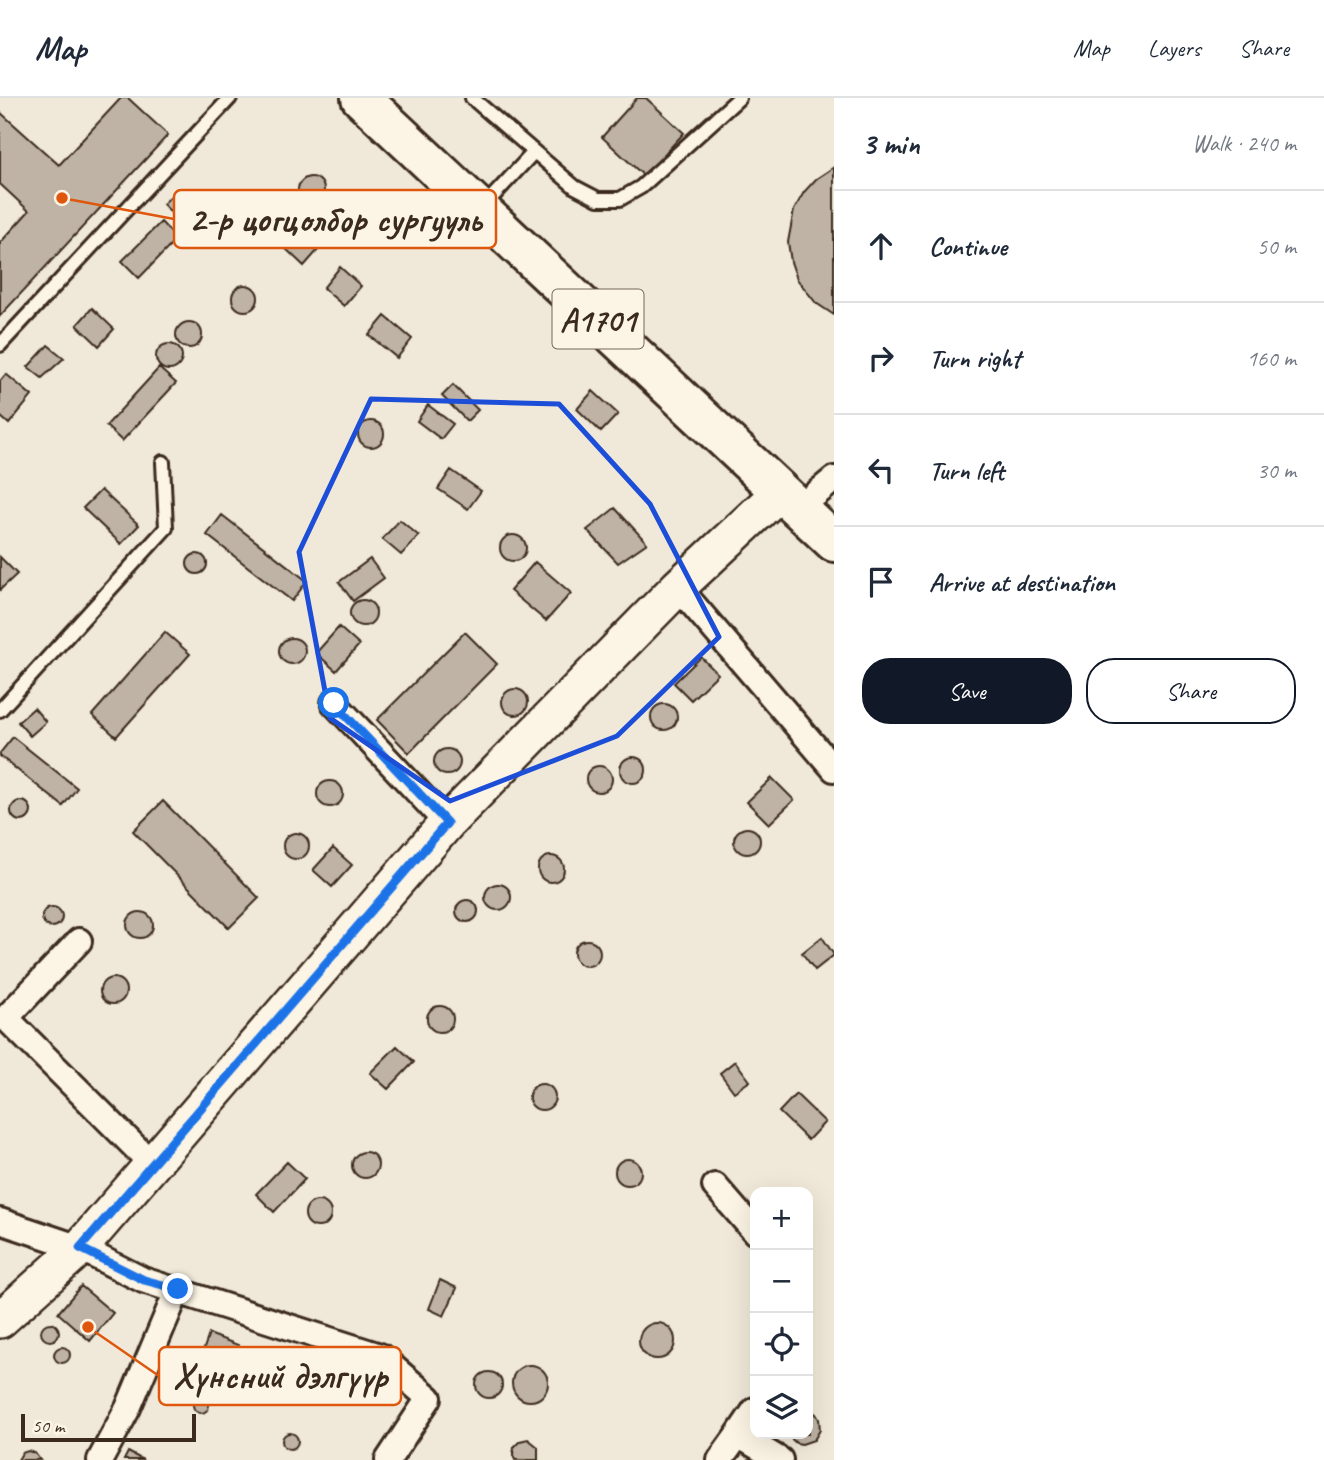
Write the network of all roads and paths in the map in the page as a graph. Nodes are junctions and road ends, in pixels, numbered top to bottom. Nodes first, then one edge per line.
1 (230, 98) edge
2 (362, 98) edge
3 (472, 98) edge
4 (739, 98) edge
5 (534, 152) junction
6 (481, 209) junction
7 (0, 345) edge
8 (163, 462) dead end
9 (834, 480) edge
10 (790, 500) junction
11 (834, 542) edge
12 (678, 587) junction
13 (334, 703) dead end
14 (0, 710) edge
15 (834, 769) edge
16 (447, 823) junction
17 (79, 941) dead end
18 (152, 1164) junction
19 (715, 1186) dead end
20 (0, 1221) edge
21 (750, 1226) edge
22 (80, 1248) junction
23 (178, 1289) junction
24 (0, 1320) edge
25 (750, 1417) edge
26 (738, 1435) junction
27 (100, 1460) edge
28 (388, 1460) edge
29 (720, 1460) edge
30 (780, 1460) edge

1 - 7 lane
2 - 6 main road, A1701
3 - 5 lane
4 - 5 lane
5 - 6 lane
6 - 10 main road, A1701
8 - 14 lane
9 - 10 street
10 - 11 main road, A1701
10 - 12 street
12 - 15 street
12 - 16 street
13 - 16 street
16 - 18 street
17 - 18 street
18 - 22 street
19 - 21 street
20 - 22 street
22 - 23 street
22 - 24 street
23 - 27 street
23 - 28 street
25 - 26 street
26 - 29 street
26 - 30 street

